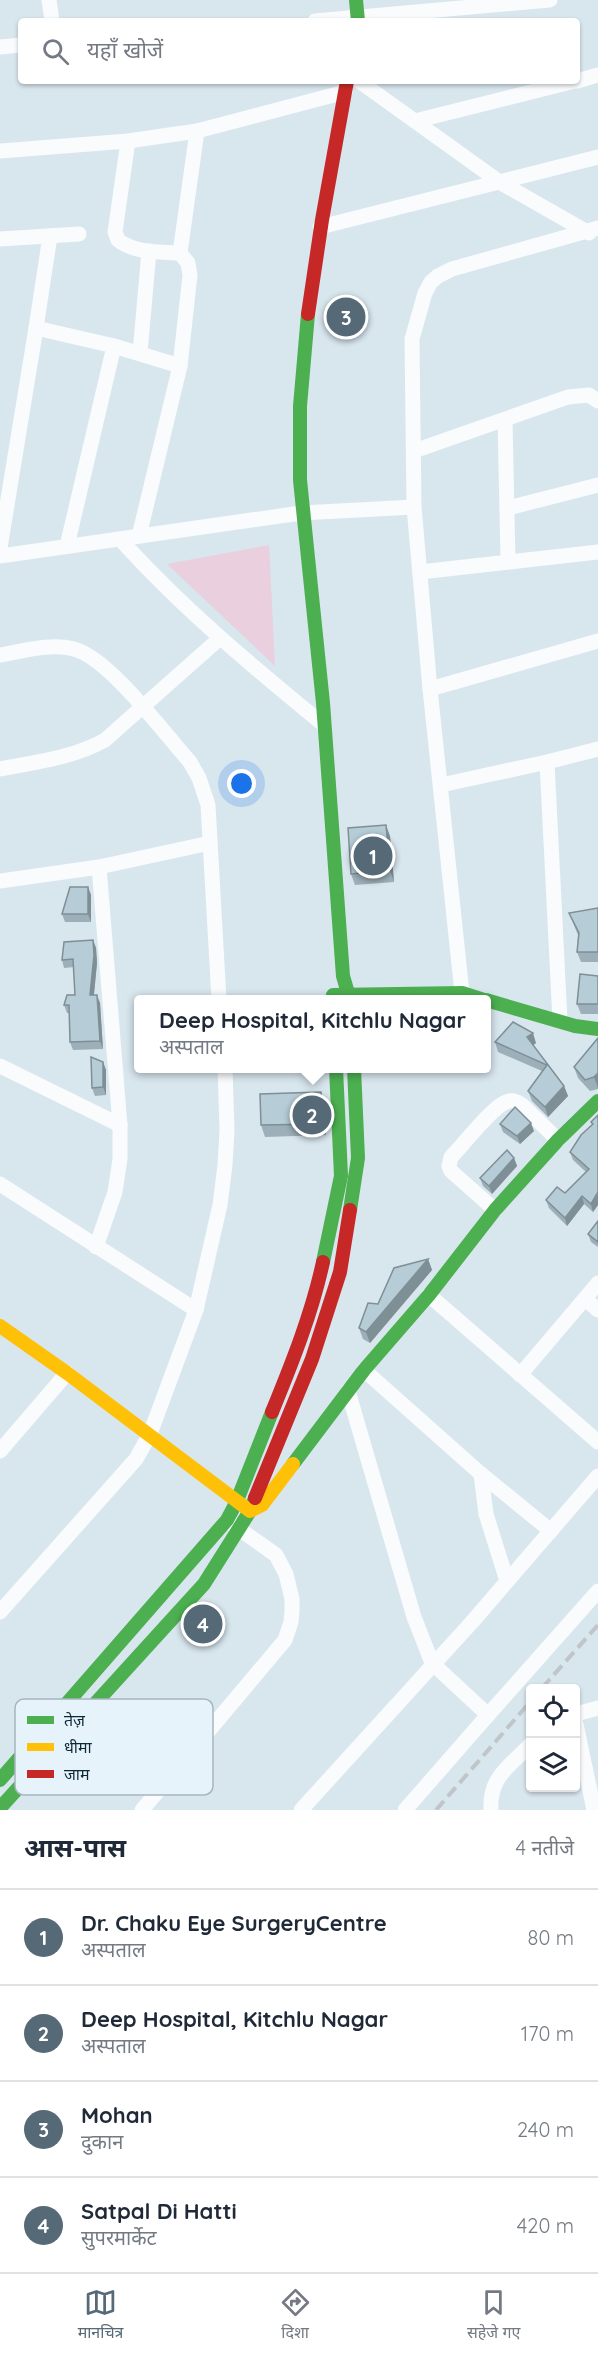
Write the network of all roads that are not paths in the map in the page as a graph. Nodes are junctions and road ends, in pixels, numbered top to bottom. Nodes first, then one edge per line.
1 (49, 0) edge
2 (356, 0) edge
3 (550, 0) edge
4 (52, 18) edge
5 (359, 18) edge
6 (369, 18) edge
7 (18, 45) edge
8 (0, 47) edge
9 (598, 75) edge
10 (580, 80) edge
11 (363, 84) edge
12 (564, 84) edge
13 (346, 87) edge
14 (416, 121) junction
15 (197, 131) junction
16 (128, 141) junction
17 (0, 152) edge
18 (598, 157) edge
19 (501, 183) junction
20 (320, 227) junction
21 (594, 232) edge
22 (79, 234) dead end
23 (50, 236) junction
24 (0, 239) edge
25 (149, 250) junction
26 (180, 253) junction
27 (36, 328) junction
28 (114, 346) junction
29 (140, 353) junction
30 (180, 366) junction
31 (598, 401) edge
32 (505, 420) junction
33 (414, 452) junction
34 (598, 485) edge
35 (414, 507) junction
36 (508, 508) junction
37 (301, 513) junction
38 (139, 536) junction
39 (120, 539) junction
40 (67, 546) junction
41 (0, 548) edge
42 (598, 552) edge
43 (0, 556) edge
44 (508, 561) junction
45 (420, 572) junction
46 (219, 639) junction
47 (598, 641) edge
48 (0, 655) edge
49 (430, 689) junction
50 (143, 708) junction
51 (324, 725) junction
52 (598, 749) edge
53 (547, 762) junction
54 (0, 769) edge
55 (441, 785) junction
56 (210, 843) junction
57 (99, 867) junction
58 (0, 881) edge
59 (343, 976) junction
60 (462, 993) junction
61 (219, 995) edge
62 (334, 995) edge
63 (349, 995) edge
64 (406, 995) edge
65 (469, 995) edge
66 (491, 1002) edge
67 (560, 1022) junction
68 (598, 1029) edge
69 (0, 1066) edge
70 (225, 1073) edge
71 (336, 1073) edge
72 (354, 1073) edge
73 (598, 1101) edge
74 (120, 1125) junction
75 (558, 1140) junction
76 (0, 1184) edge
77 (495, 1210) junction
78 (96, 1247) junction
79 (598, 1283) edge
80 (429, 1295) junction
81 (585, 1299) junction
82 (196, 1310) junction
83 (598, 1310) edge
84 (0, 1326) edge
85 (364, 1370) junction
86 (67, 1373) junction
87 (520, 1375) junction
88 (348, 1391) junction
89 (150, 1434) junction
90 (598, 1442) edge
91 (0, 1451) edge
92 (481, 1474) junction
93 (598, 1476) edge
94 (236, 1503) junction
95 (250, 1511) junction
96 (227, 1520) junction
97 (240, 1529) junction
98 (551, 1531) junction
99 (507, 1581) junction
100 (598, 1591) edge
101 (0, 1612) edge
102 (432, 1663) junction
103 (71, 1699) edge
104 (99, 1699) edge
105 (598, 1708) edge
106 (580, 1713) edge
107 (488, 1715) junction
108 (213, 1726) edge
109 (579, 1738) edge
110 (526, 1750) edge
111 (15, 1763) edge
112 (0, 1780) edge
113 (15, 1792) edge
114 (155, 1795) edge
115 (0, 1808) edge
116 (142, 1810) edge
117 (300, 1810) edge
118 (405, 1810) edge
119 (491, 1810) edge
120 (594, 1810) edge

1 - 4 street
2 - 5 street
3 - 6 street
7 - 8 street
9 - 10 street
11 - 14 street
12 - 14 street
13 - 15 street
13 - 20 street
14 - 19 street
15 - 16 street
15 - 26 street
16 - 17 street
16 - 25 street
18 - 19 street
19 - 20 street
19 - 21 street
20 - 37 street
21 - 33 street
22 - 23 street
23 - 24 street
23 - 27 street
25 - 26 street
25 - 29 street
26 - 30 street
27 - 28 street
27 - 41 street
28 - 29 street
28 - 40 street
29 - 30 street
30 - 38 street
31 - 32 street
32 - 33 street
32 - 36 street
33 - 35 street
34 - 36 street
35 - 37 street
35 - 45 street
36 - 44 street
37 - 38 street
37 - 51 street
38 - 39 street
39 - 40 street
39 - 46 street
40 - 43 street
42 - 44 street
44 - 45 street
45 - 49 street
46 - 50 street
46 - 51 street
47 - 49 street
48 - 50 street
49 - 55 street
50 - 54 street
50 - 56 street
51 - 59 street
52 - 53 street
53 - 55 street
53 - 67 street
55 - 60 street
56 - 57 street
56 - 61 street
57 - 58 street
57 - 74 street
59 - 62 street
59 - 63 street
60 - 64 street
60 - 65 street
66 - 67 street
67 - 68 street
69 - 74 street
70 - 82 street
71 - 94 street
72 - 95 street
73 - 75 street
74 - 78 street
75 - 77 street
75 - 77 street
76 - 78 street
77 - 80 street
78 - 82 street
79 - 81 street
80 - 85 street
80 - 87 street
81 - 83 street
81 - 87 street
82 - 89 street
84 - 86 street
85 - 88 street
85 - 92 street
86 - 89 street
86 - 91 street
87 - 90 street
88 - 95 street
88 - 102 street
89 - 94 street
89 - 101 street
92 - 98 street
92 - 99 street
93 - 98 street
94 - 95 street
94 - 96 street
95 - 97 street
96 - 97 street
96 - 103 street
97 - 104 street
97 - 108 street
98 - 99 street
99 - 102 street
100 - 107 street
102 - 107 street
102 - 117 street
105 - 106 street
107 - 118 street
109 - 120 street
110 - 119 street
111 - 112 street
113 - 115 street
114 - 116 street

